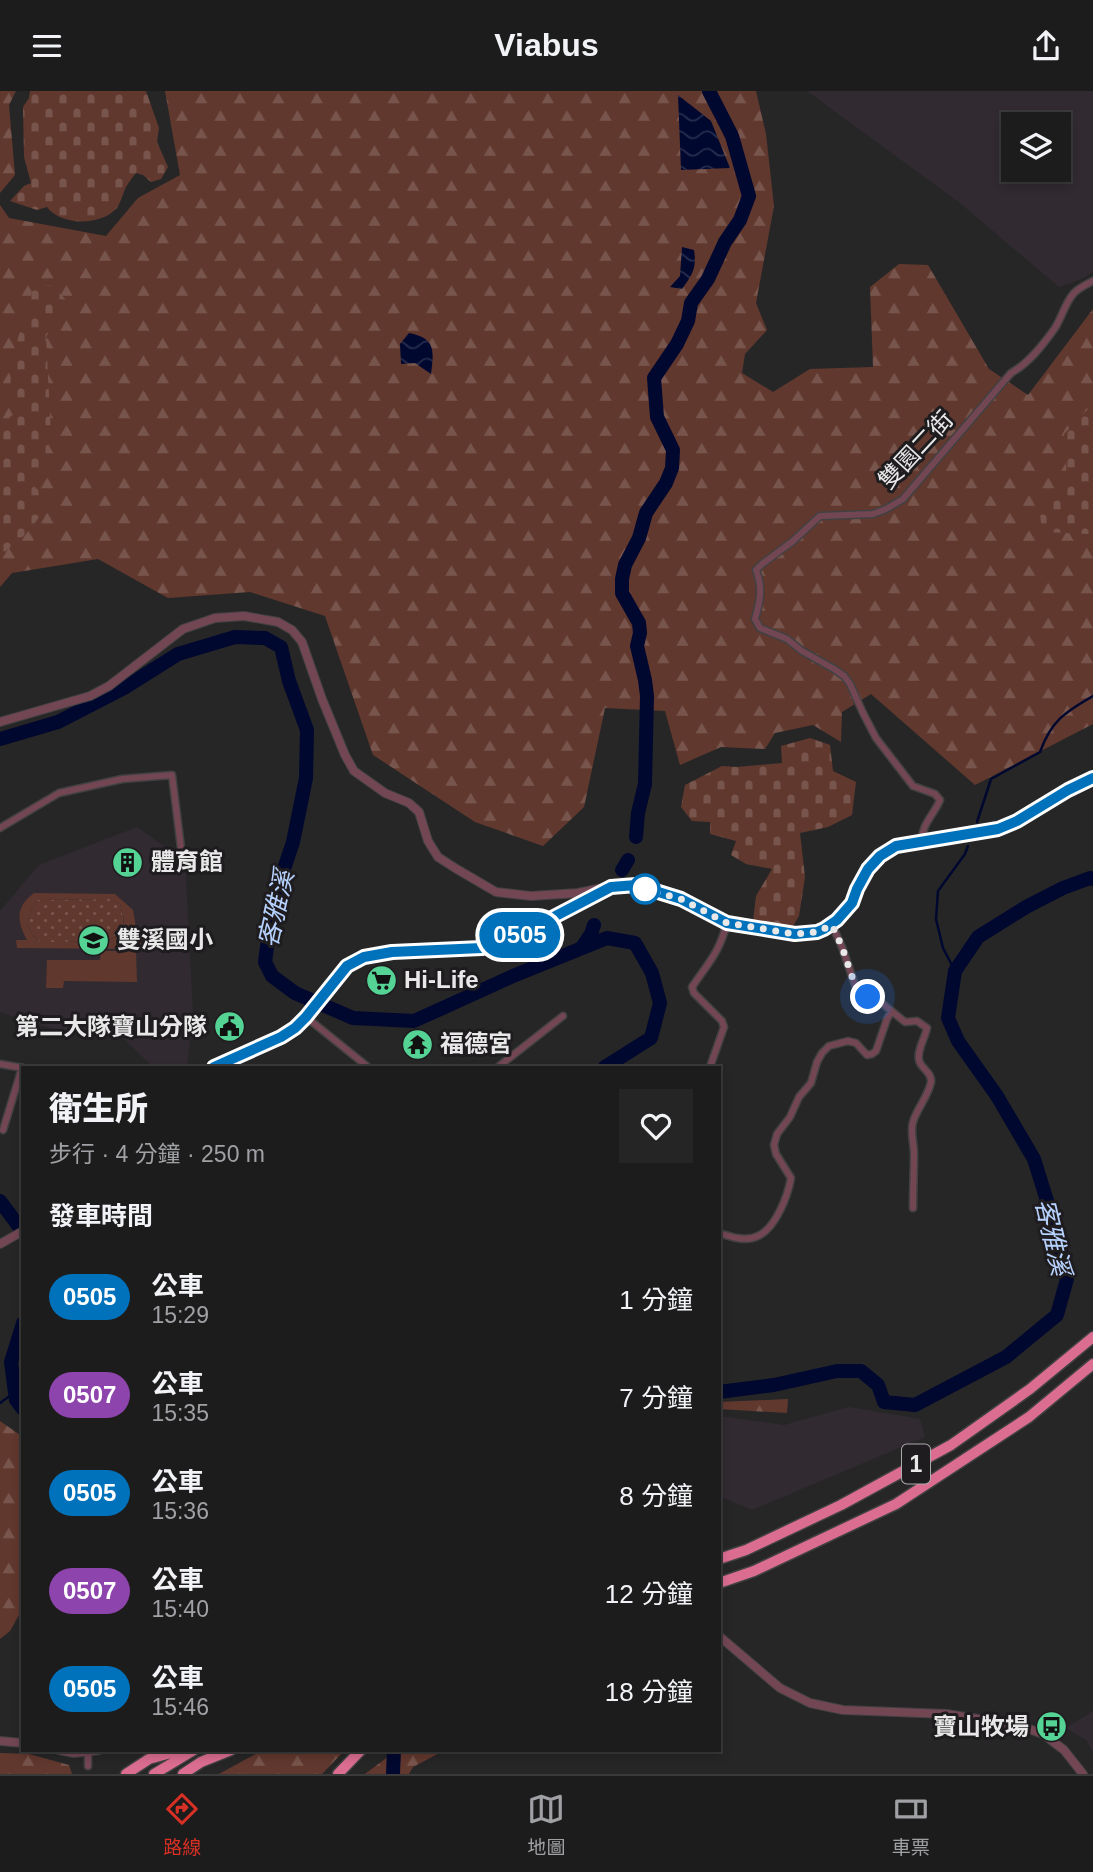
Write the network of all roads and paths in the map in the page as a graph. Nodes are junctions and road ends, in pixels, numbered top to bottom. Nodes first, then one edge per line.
1 (1093, 281) edge
2 (0, 722) edge
3 (1093, 778) edge
4 (0, 828) edge
5 (922, 842) junction
6 (182, 856) dead end
7 (611, 887) junction
8 (727, 923) junction
9 (832, 925) junction
10 (891, 1012) junction
11 (563, 1016) dead end
12 (306, 1017) junction
13 (0, 1064) edge
14 (216, 1066) edge
15 (367, 1066) edge
16 (499, 1066) edge
17 (710, 1066) edge
18 (21, 1068) edge
19 (21, 1071) edge
20 (3, 1130) dead end
21 (913, 1208) dead end
22 (21, 1232) edge
23 (721, 1234) edge
24 (0, 1244) edge
25 (1093, 1337) edge
26 (1093, 1364) edge
27 (721, 1558) edge
28 (721, 1582) edge
29 (721, 1638) edge
30 (0, 1741) edge
31 (21, 1743) edge
32 (69, 1752) edge
33 (88, 1752) joint
34 (175, 1752) edge
35 (191, 1752) edge
36 (227, 1752) edge
37 (359, 1752) edge
38 (88, 1766) dead end
39 (126, 1774) edge
40 (154, 1774) edge
41 (183, 1774) edge
42 (338, 1774) edge
43 (1083, 1774) edge

1 - 5 street, 雙園二街
2 - 7 street
3 - 5 street
4 - 6 street
5 - 9 street
7 - 8 street
7 - 12 street
8 - 9 street
8 - 17 street
9 - 10 street
10 - 21 street
10 - 23 street
11 - 16 street
12 - 14 street
12 - 15 street
13 - 18 street
19 - 20 street
22 - 24 street
25 - 27 highway, 1
26 - 28 highway, 1
29 - 43 street
30 - 31 street
32 - 33 street
33 - 38 street
34 - 39 highway
35 - 40 highway
36 - 41 highway
37 - 42 highway

